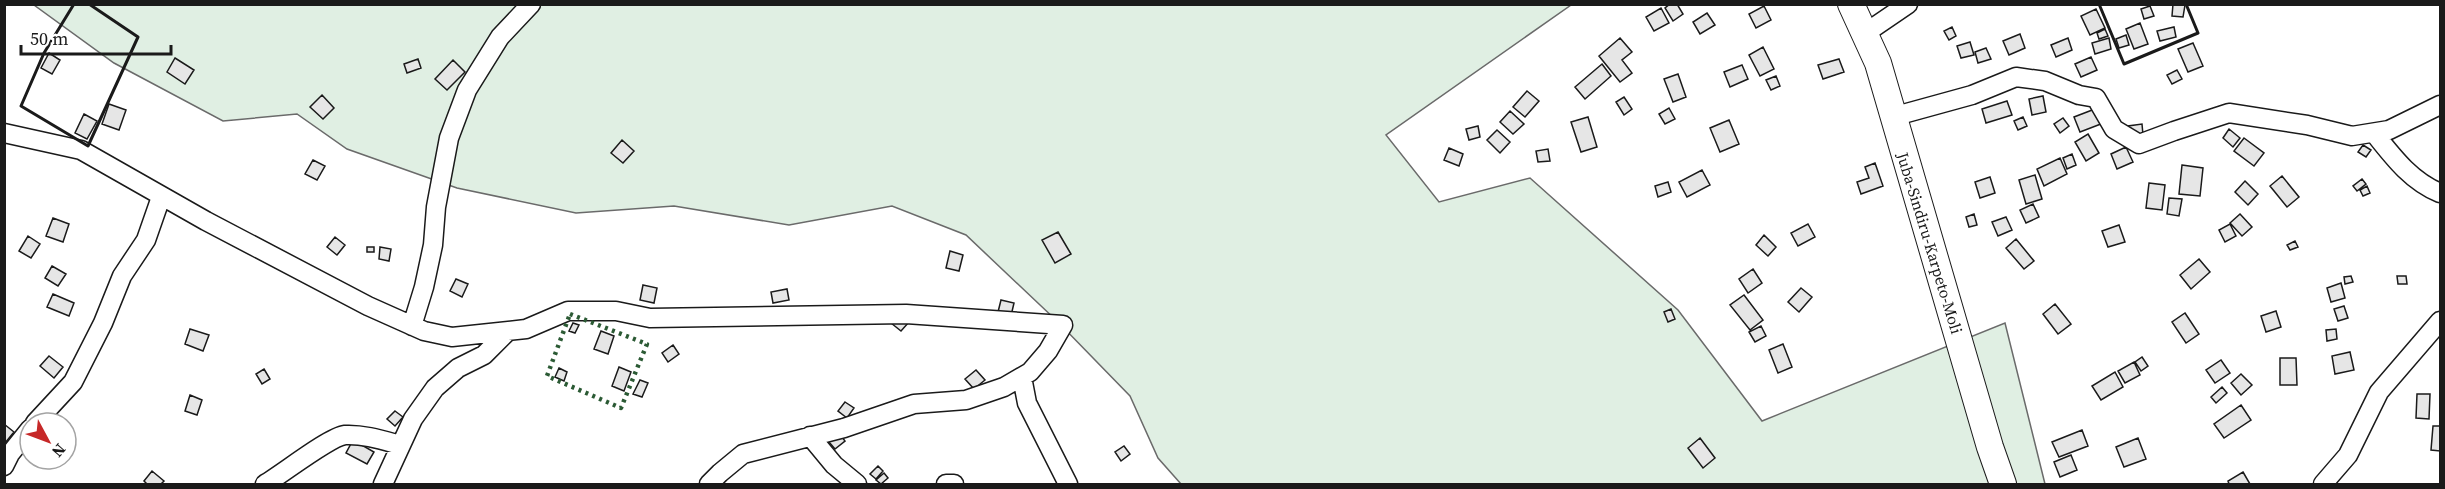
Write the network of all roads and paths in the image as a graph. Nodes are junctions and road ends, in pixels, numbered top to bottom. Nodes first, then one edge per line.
1 (531, 4) edge
2 (1851, 4) edge
3 (1908, 4) edge
4 (1864, 34) junction
5 (2440, 105) edge
6 (1892, 117) junction
7 (4, 133) edge
8 (2374, 133) junction
9 (2440, 193) edge
10 (161, 197) junction
11 (2440, 321) edge
12 (412, 326) junction
13 (507, 332) junction
14 (1022, 377) junction
15 (46, 411) edge
16 (810, 436) junction
17 (18, 444) edge
18 (400, 445) junction
19 (4, 466) edge
20 (265, 484) edge
21 (383, 484) edge
22 (709, 484) edge
23 (856, 484) edge
24 (946, 484) edge
25 (954, 484) edge
26 (1068, 484) edge
27 (2003, 484) edge
28 (2323, 484) edge

1 - 12 street
2 - 4 main road, Juba-Sindiru-Karpeto-Moli
3 - 4 street
4 - 6 main road, Juba-Sindiru-Karpeto-Moli
5 - 8 street
6 - 8 street
6 - 27 main road, Juba-Sindiru-Karpeto-Moli
7 - 10 street
8 - 9 street
10 - 12 street
10 - 15 street
11 - 28 street
12 - 13 street
13 - 14 street
13 - 18 street
14 - 16 street
14 - 26 street
16 - 22 street
16 - 23 street
17 - 19 street
18 - 20 street
18 - 21 street
24 - 25 street

